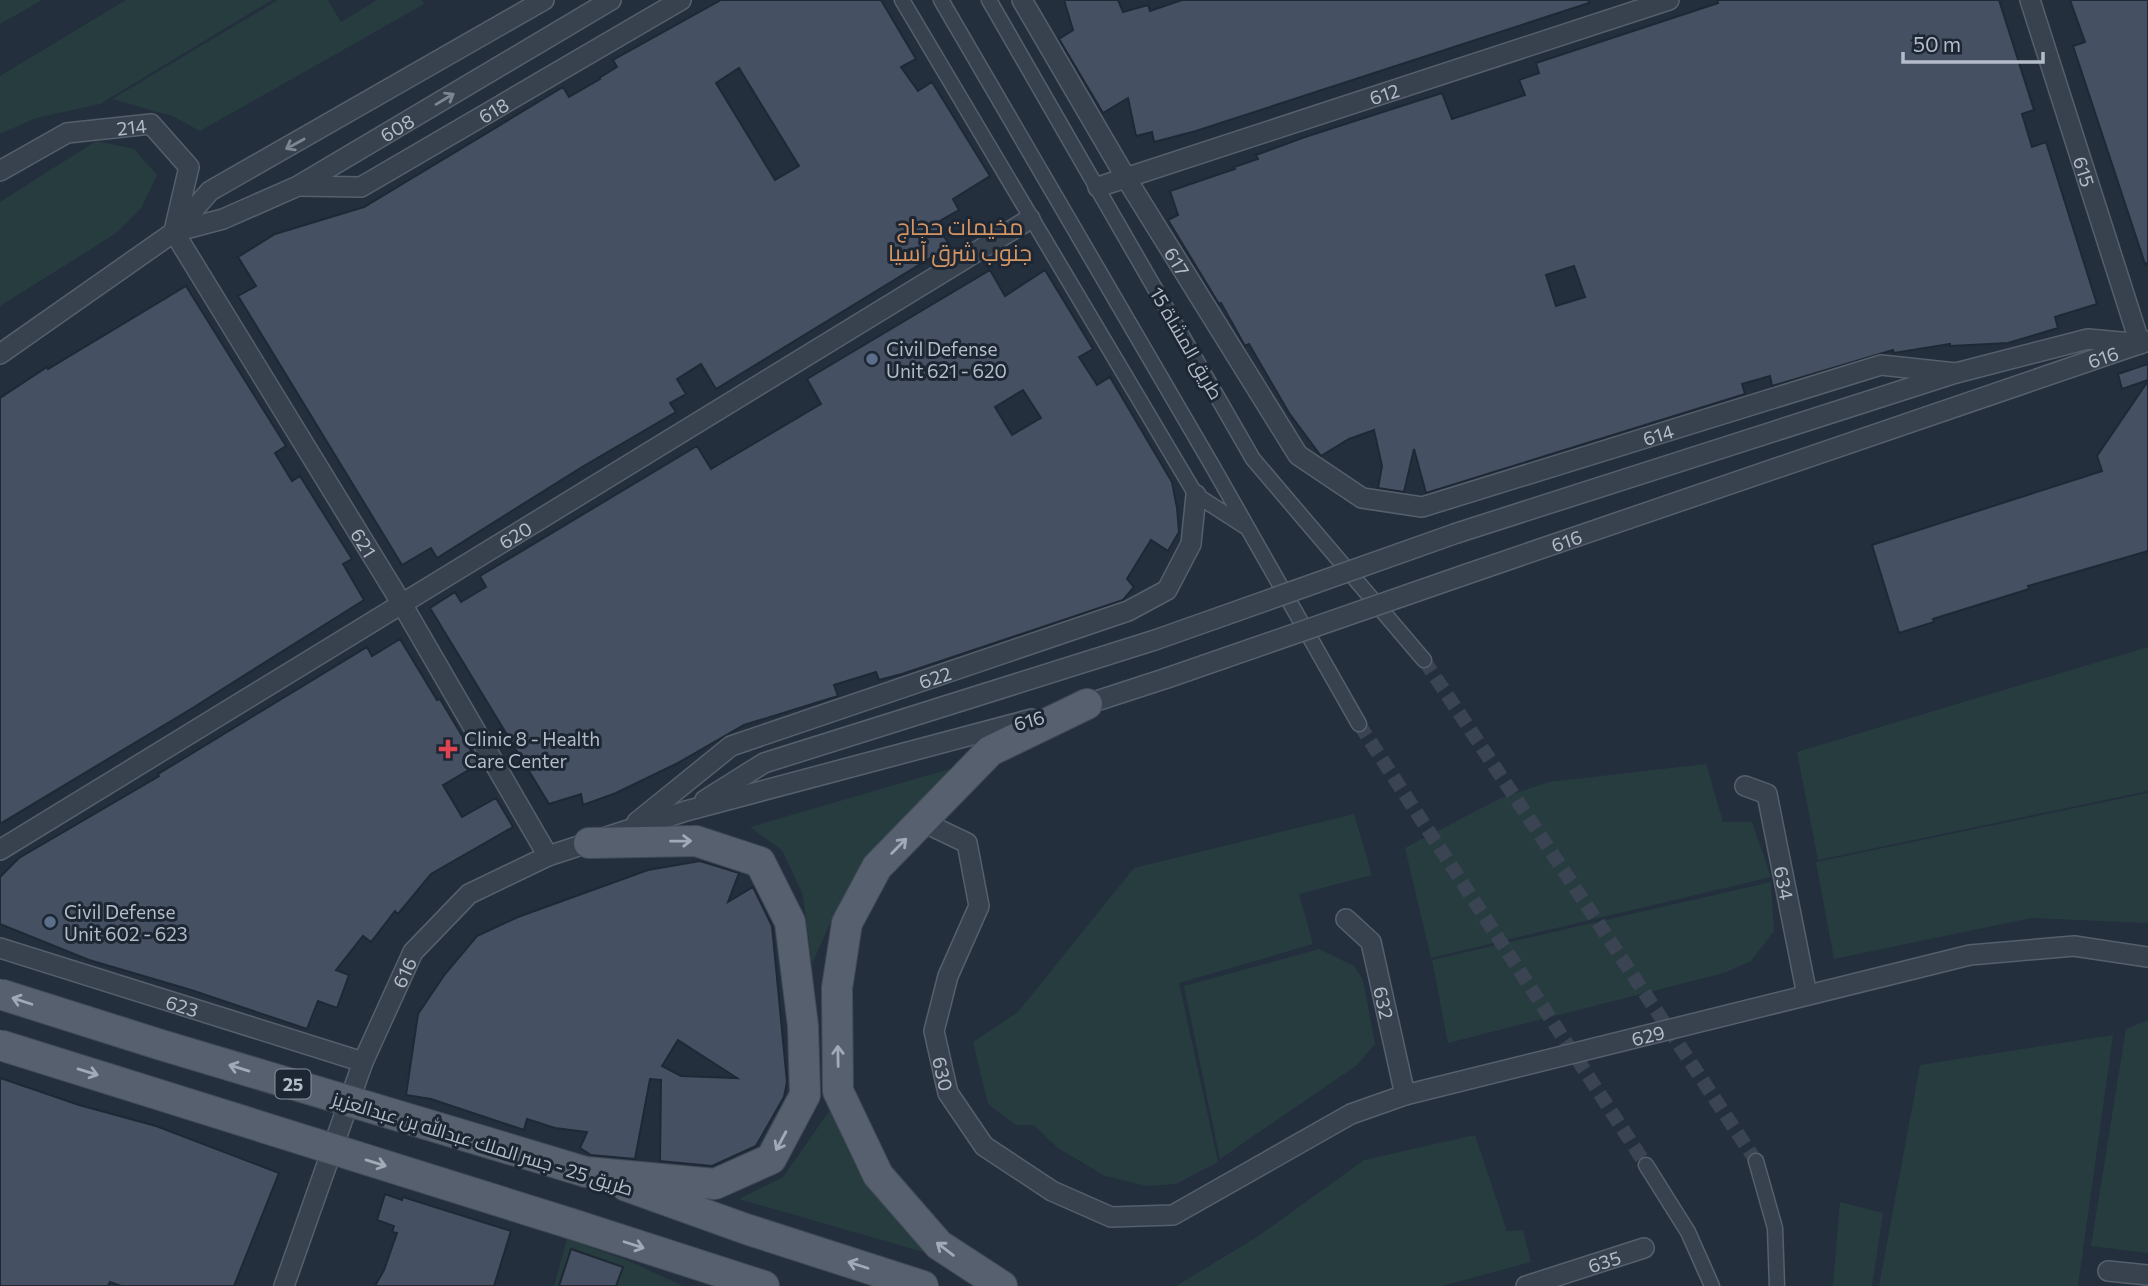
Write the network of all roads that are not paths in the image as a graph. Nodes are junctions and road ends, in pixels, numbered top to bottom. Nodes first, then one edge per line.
1 (544, 0) edge
2 (611, 0) edge
3 (681, 0) edge
4 (902, 0) edge
5 (941, 0) edge
6 (989, 0) edge
7 (1022, 0) edge
8 (1670, 0) edge
9 (2030, 0) edge
10 (0, 171) edge
11 (1126, 178) junction
12 (298, 186) junction
13 (1098, 187) junction
14 (1030, 219) junction
15 (174, 232) junction
16 (2144, 342) edge
17 (0, 354) edge
18 (1956, 373) junction
19 (1196, 495) junction
20 (1362, 498) joint
21 (1247, 528) junction
22 (402, 604) junction
23 (1424, 660) tunnel mouth
24 (1087, 705) junction
25 (1359, 724) tunnel mouth
26 (1745, 786) dead end
27 (686, 811) junction
28 (923, 822) junction
29 (628, 830) junction
30 (589, 843) junction
31 (0, 850) edge
32 (548, 856) junction
33 (1346, 919) dead end
34 (0, 948) edge
35 (2148, 957) edge
36 (0, 994) edge
37 (1807, 995) junction
38 (0, 1045) edge
39 (363, 1062) junction
40 (1405, 1095) junction
41 (1756, 1161) tunnel mouth
42 (1646, 1165) tunnel mouth
43 (586, 1172) junction
44 (1173, 1215) joint
45 (1644, 1248) dead end
46 (2108, 1271) dead end
47 (2148, 1275) edge
48 (726, 1279) edge
49 (284, 1286) edge
50 (764, 1286) edge
51 (923, 1286) edge
52 (1002, 1286) edge
53 (1526, 1286) edge
54 (1712, 1286) edge
55 (1777, 1286) edge

1 -> 15 street, 608
12 -> 2 street, 608
3 - 12 street, 618
4 - 14 street, طريق المشاة 15
5 - 21 street, طريق المشاة 15
6 - 13 street, طريق المشاة 15
7 - 11 street, 617
8 - 11 street, 612
9 - 16 street, 615
10 - 15 street, 214
11 - 13 street, 612
11 - 20 street, 617
12 - 15 street, 608
13 - 23 street, طريق المشاة 15
14 - 19 street, طريق المشاة 15
14 - 22 street, 620
15 - 17 street, 608
15 - 22 street, 621
16 - 18 street, 616
16 - 24 street, 616, bridge
18 - 20 street, 614
18 - 27 street, 616, bridge
19 - 21 street, طريق المشاة 15
19 - 29 street, 622
21 - 25 street, طريق المشاة 15
22 - 31 street, 620
22 - 32 street, 621
24 - 27 street, 616
24 - 28 main road
26 - 37 street, 634
27 - 29 street, 616
28 - 44 street, 630
52 -> 28 main road
29 - 30 street, 616
30 - 32 street, 616
30 -> 43 main road
32 - 39 street, 616
33 - 40 street, 632
34 - 39 street, 623
35 - 37 street, 629
43 -> 36 main road, طريق 25 - جسر الملك عبدالله بن عبدالعزيز / 25, bridge
37 - 40 street, 629
38 -> 48 main road, bridge
39 - 49 street, 616
40 - 44 street, 629
41 - 55 street
42 - 54 street
51 -> 43 main road, طريق 25 - جسر الملك عبدالله بن عبدالعزيز / 25
45 - 53 street, 635
46 - 47 street
48 - 50 main road

